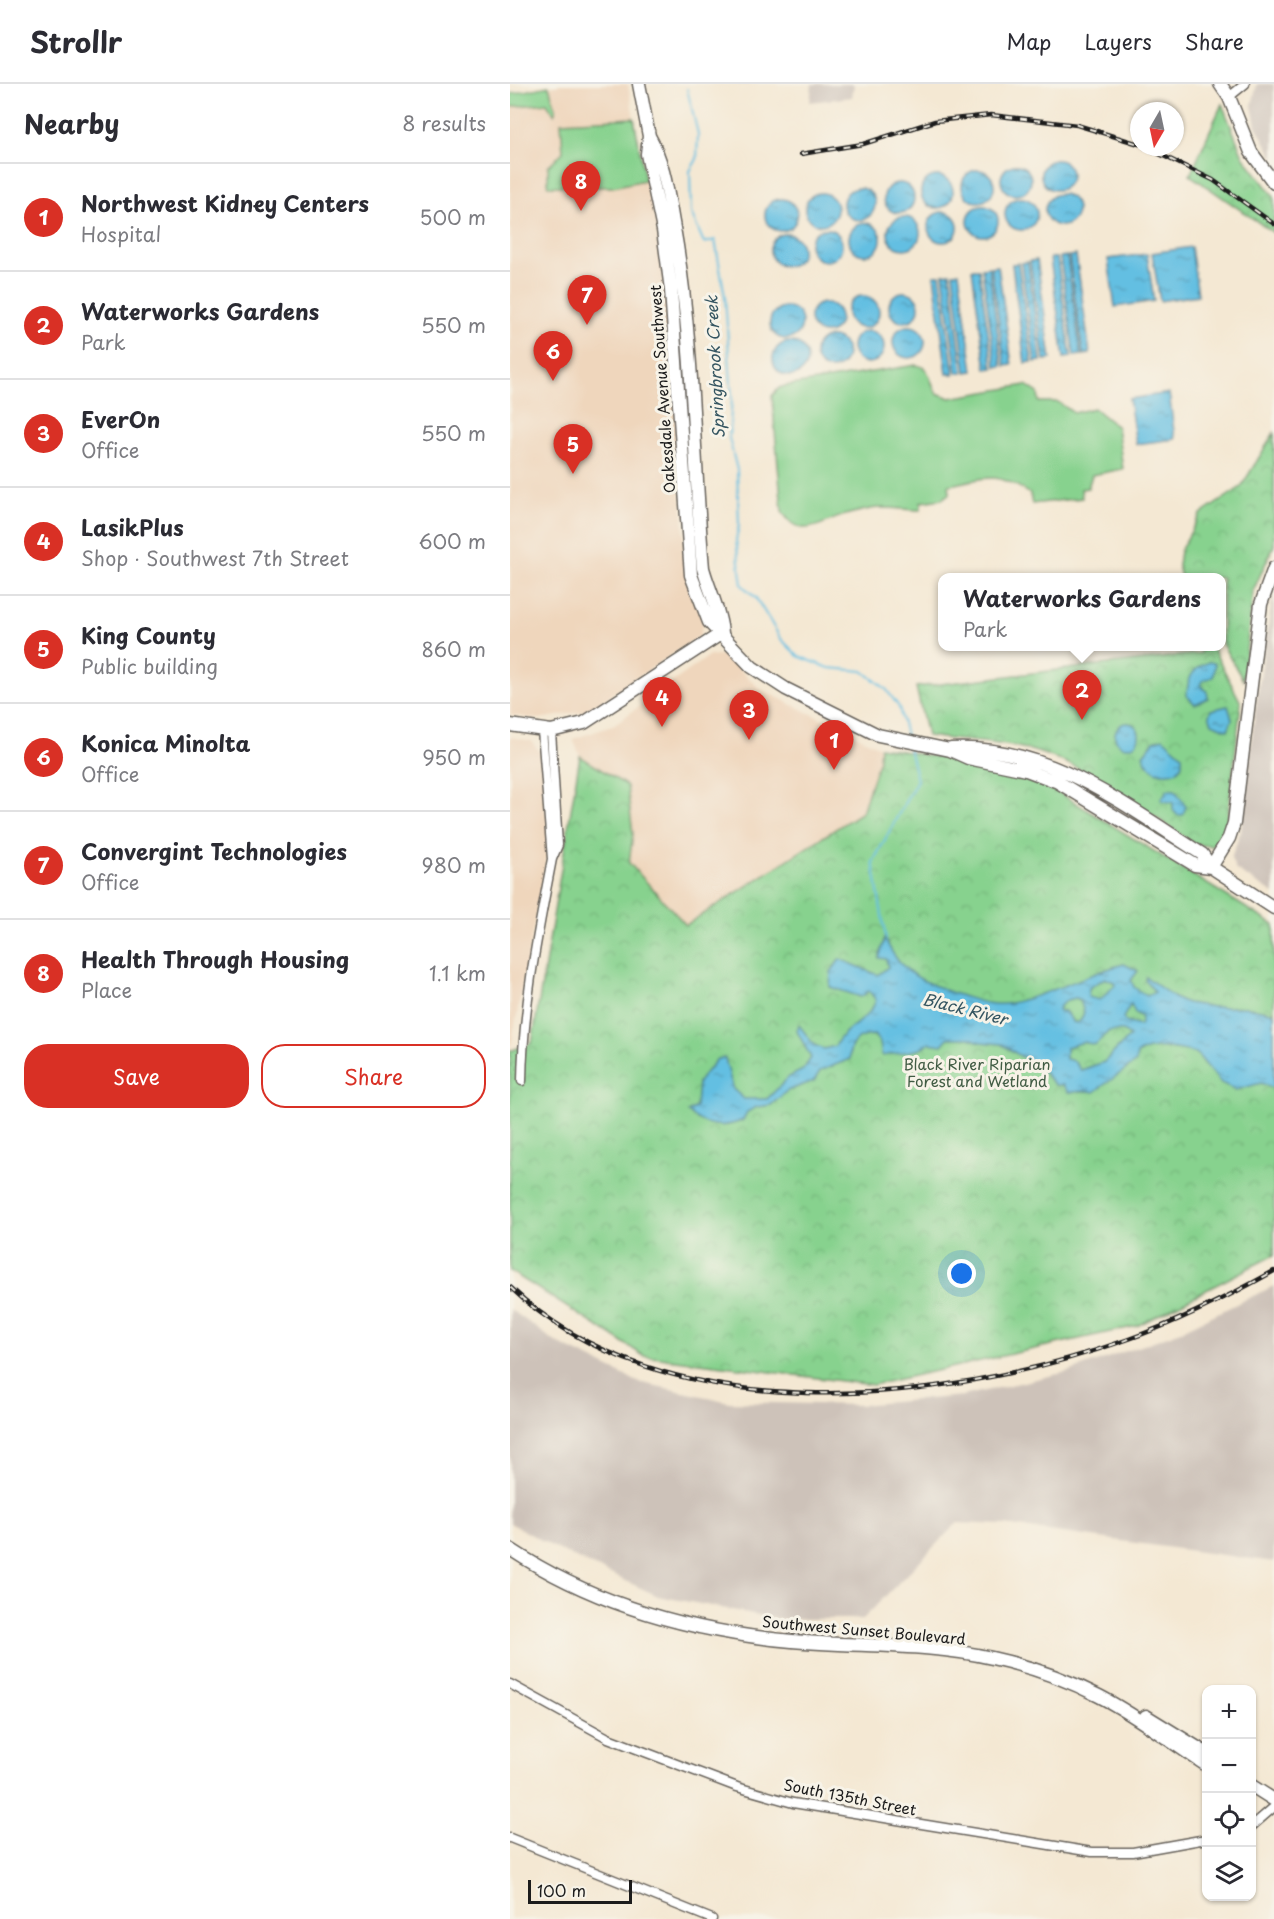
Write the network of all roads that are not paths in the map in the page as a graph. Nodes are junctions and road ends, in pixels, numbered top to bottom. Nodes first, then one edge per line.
1 (639, 84) edge
2 (1220, 84) edge
3 (1245, 84) edge
4 (1229, 96) junction
5 (649, 136) junction
6 (1274, 183) edge
7 (672, 219) junction
8 (672, 302) junction
9 (681, 429) junction
10 (698, 511) junction
11 (1274, 568) edge
12 (722, 633) junction
13 (510, 725) edge
14 (546, 731) junction
15 (950, 750) junction
16 (1211, 867) junction
17 (1274, 908) edge
18 (522, 1081) dead end
19 (510, 1540) edge
20 (510, 1549) edge
21 (510, 1684) edge
22 (1202, 1751) edge
23 (1202, 1762) edge
24 (1256, 1789) edge
25 (1274, 1800) edge
26 (1274, 1807) edge
27 (1256, 1825) edge
28 (510, 1838) edge
29 (1202, 1840) edge
30 (712, 1919) edge

1 - 5 street, Oakesdale Avenue Southwest
2 - 4 street
3 - 4 street
4 - 6 street
5 - 7 street, Oakesdale Avenue Southwest
5 - 8 street, Oakesdale Avenue Southwest
7 - 8 street
7 - 10 street, Oakesdale Avenue Southwest
8 - 9 street, Oakesdale Avenue Southwest
9 - 10 street
9 - 12 street, Oakesdale Avenue Southwest
10 - 12 street, Oakesdale Avenue Southwest
11 - 16 street
12 - 14 street
12 - 15 street, Oakesdale Avenue Southwest
13 - 14 street
14 - 18 street
15 - 16 street, Oakesdale Avenue Southwest
15 - 16 street
16 - 17 street
19 - 22 street, Southwest Sunset Boulevard
20 - 23 street, Southwest Sunset Boulevard
21 - 29 street, South 135th Street
24 - 25 street
26 - 27 street
28 - 30 street

